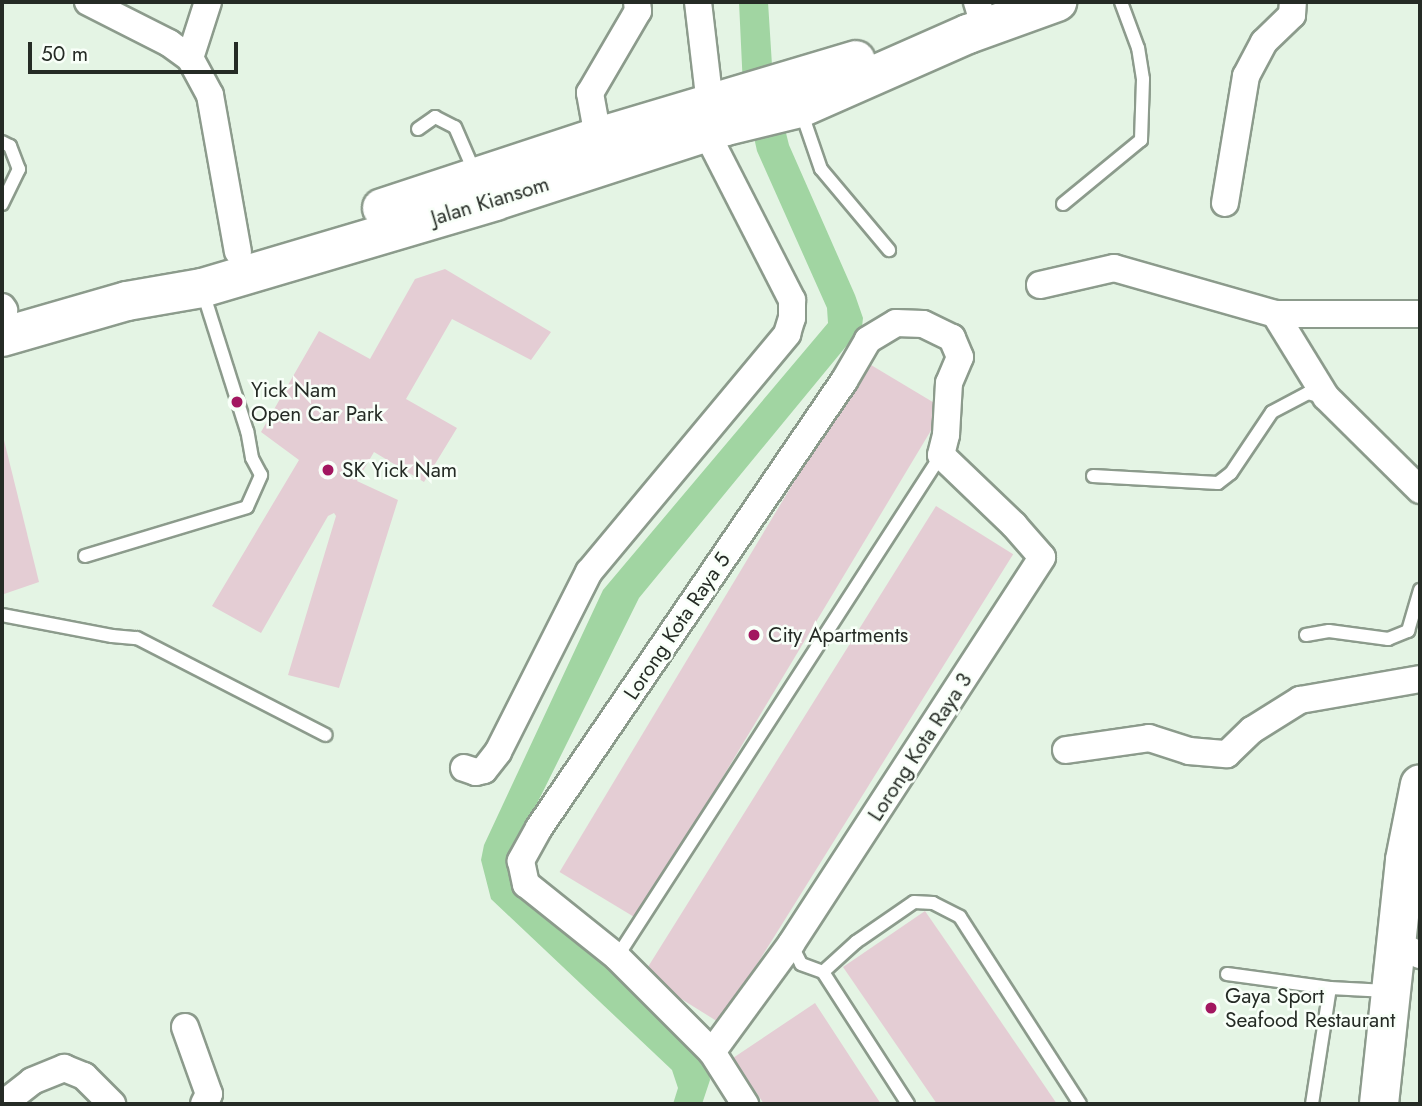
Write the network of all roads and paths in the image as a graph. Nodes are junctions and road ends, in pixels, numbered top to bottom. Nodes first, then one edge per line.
1 (88, 2) edge
2 (208, 2) edge
3 (637, 2) edge
4 (698, 2) edge
5 (1057, 2) edge
6 (1121, 2) edge
7 (1293, 2) edge
8 (977, 21) edge
9 (190, 58) junction
10 (795, 95) junction
11 (714, 121) junction
12 (418, 129) dead end
13 (598, 137) junction
14 (2, 142) edge
15 (477, 176) junction
16 (1225, 203) dead end
17 (2, 204) edge
18 (1063, 204) dead end
19 (889, 250) dead end
20 (238, 252) junction
21 (1040, 285) dead end
22 (202, 288) junction
23 (1275, 314) junction
24 (1420, 314) edge
25 (2, 316) edge
26 (1326, 397) junction
27 (941, 455) junction
28 (1093, 476) dead end
29 (1420, 491) edge
30 (85, 556) dead end
31 (1420, 590) edge
32 (2, 615) edge
33 (1306, 635) dead end
34 (1420, 679) edge
35 (326, 735) dead end
36 (1066, 750) dead end
37 (464, 768) dead end
38 (1420, 784) edge
39 (1413, 858) edge
40 (791, 944) junction
41 (1408, 949) edge
42 (617, 957) junction
43 (823, 972) junction
44 (1227, 974) dead end
45 (1330, 988) junction
46 (1391, 991) junction
47 (185, 1027) dead end
48 (712, 1052) junction
49 (3, 1104) edge
50 (112, 1104) edge
51 (204, 1104) edge
52 (745, 1104) edge
53 (908, 1104) edge
54 (1080, 1104) edge
55 (1312, 1104) edge
56 (1379, 1104) edge

1 - 9 street
2 - 9 street
3 - 13 street
4 - 11 street
5 - 8 main road, Jalan Kiansom
6 - 18 lane
7 - 16 street
8 - 10 main road, Jalan Kiansom
9 - 20 street
10 - 11 main road, Jalan Kiansom
10 - 19 lane
11 - 13 main road, Jalan Kiansom
11 - 22 main road, Jalan Kiansom
11 - 37 street
12 - 15 lane
13 - 15 main road, Jalan Kiansom
14 - 17 lane
15 - 20 main road, Jalan Kiansom
20 - 25 main road, Jalan Kiansom
21 - 23 street
22 - 25 main road, Jalan Kiansom
22 - 30 lane
23 - 24 street
23 - 26 street
26 - 28 lane
26 - 29 street
27 - 40 street, Lorong Kota Raya 3
27 - 42 lane
27 - 42 street, Lorong Kota Raya 5
31 - 33 lane
32 - 35 lane
34 - 36 street
38 - 39 main road
39 - 41 main road
40 - 43 lane
40 - 48 street, Lorong Kota Raya 3
41 - 46 main road
42 - 48 street, Lorong Kota Raya 5
43 - 53 lane
43 - 54 lane
44 - 45 lane
45 - 46 lane
45 - 55 lane
46 - 56 main road
47 - 51 street
48 - 52 street, Lorong Kota Raya 5
49 - 50 street

